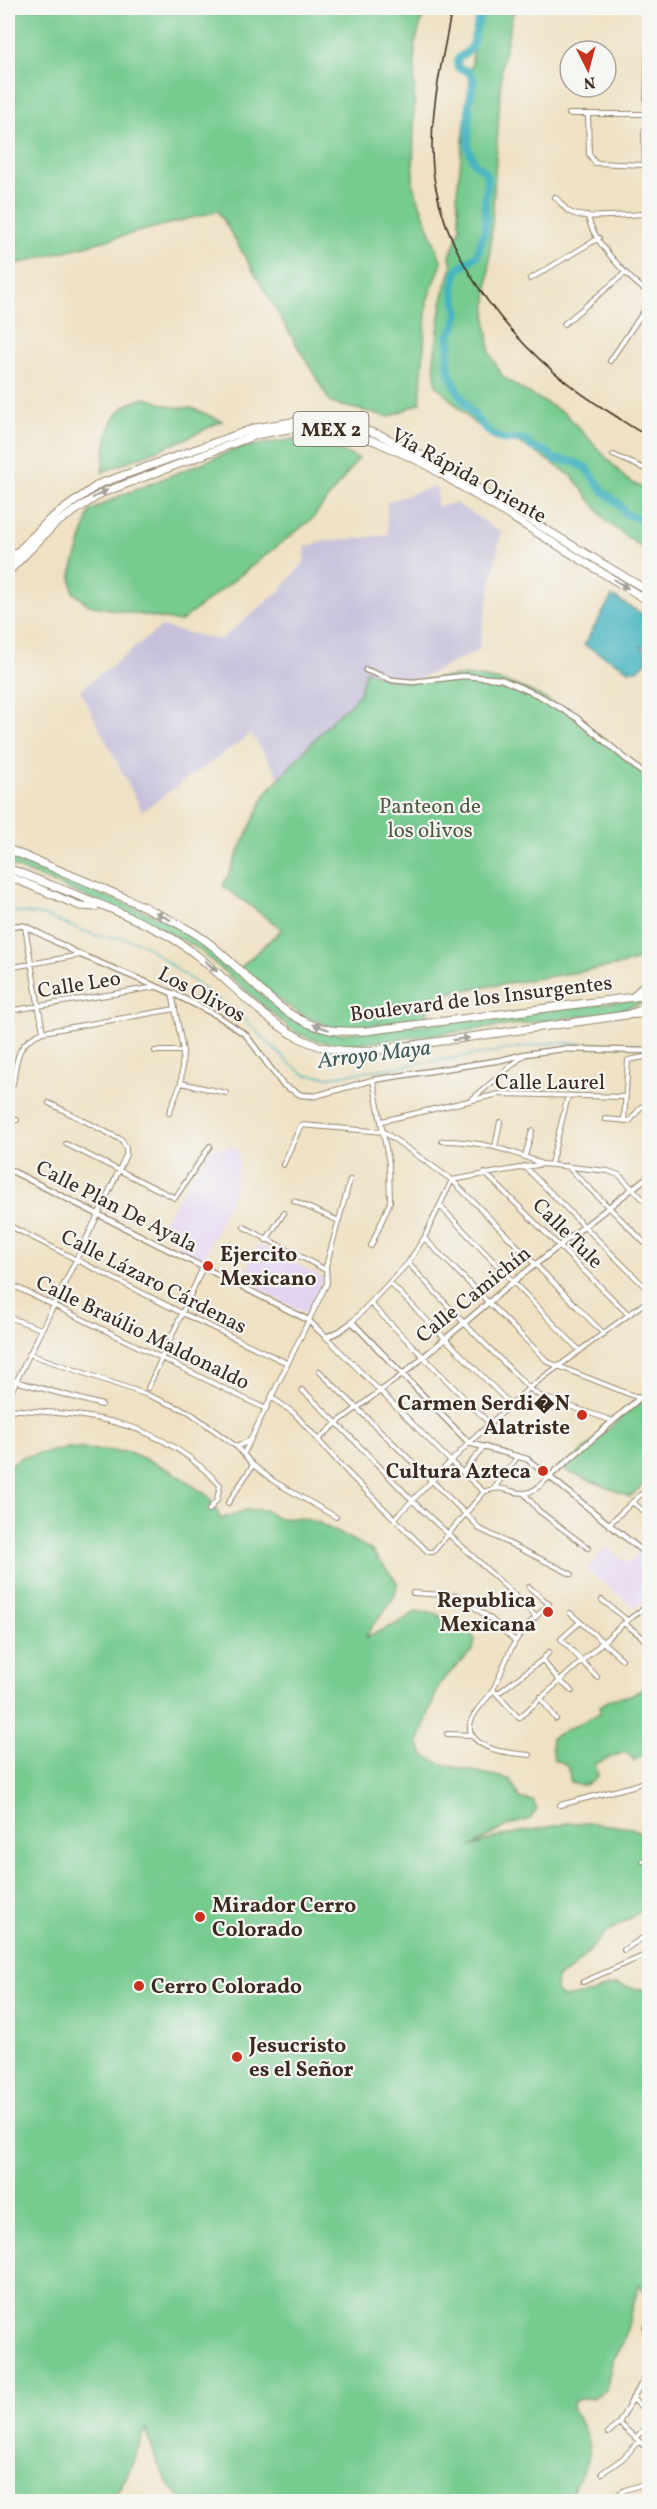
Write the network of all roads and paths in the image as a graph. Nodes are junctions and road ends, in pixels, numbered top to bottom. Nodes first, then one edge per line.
1 (650, 12) edge
2 (649, 64) edge
3 (569, 114) dead end
4 (588, 114) junction
5 (649, 114) edge
6 (648, 126) edge
7 (650, 144) edge
8 (555, 197) dead end
9 (648, 214) edge
10 (588, 216) junction
11 (650, 219) edge
12 (599, 238) junction
13 (625, 273) junction
14 (530, 279) dead end
15 (650, 294) edge
16 (650, 302) edge
17 (564, 324) dead end
18 (610, 361) dead end
19 (613, 455) dead end
20 (650, 471) edge
21 (8, 562) edge
22 (8, 572) edge
23 (650, 592) edge
24 (650, 602) edge
25 (366, 670) dead end
26 (650, 779) edge
27 (8, 849) edge
28 (8, 868) edge
29 (8, 876) edge
30 (105, 908) junction
31 (8, 925) edge
32 (25, 926) junction
33 (81, 955) junction
34 (33, 964) junction
35 (8, 968) edge
36 (650, 978) edge
37 (156, 987) junction
38 (172, 993) junction
39 (650, 995) edge
40 (634, 996) junction
41 (40, 1006) junction
42 (650, 1007) edge
43 (175, 1009) junction
44 (8, 1011) edge
45 (650, 1014) edge
46 (626, 1015) junction
47 (43, 1032) junction
48 (155, 1051) dead end
49 (183, 1051) junction
50 (650, 1051) edge
51 (525, 1054) junction
52 (650, 1056) edge
53 (373, 1080) junction
54 (181, 1083) junction
55 (13, 1084) dead end
56 (226, 1093) dead end
57 (568, 1095) junction
58 (625, 1097) junction
59 (470, 1102) junction
60 (650, 1102) edge
61 (49, 1103) dead end
62 (170, 1113) dead end
63 (8, 1116) edge
64 (605, 1119) dead end
65 (17, 1120) dead end
66 (382, 1121) junction
67 (624, 1121) junction
68 (500, 1122) dead end
69 (532, 1131) dead end
70 (384, 1132) junction
71 (442, 1141) dead end
72 (66, 1144) dead end
73 (210, 1146) dead end
74 (495, 1147) junction
75 (525, 1156) junction
76 (543, 1164) junction
77 (551, 1164) junction
78 (283, 1165) dead end
79 (525, 1166) junction
80 (567, 1166) junction
81 (8, 1169) edge
82 (119, 1171) junction
83 (485, 1173) junction
84 (650, 1175) edge
85 (350, 1180) dead end
86 (452, 1180) junction
87 (632, 1189) junction
88 (294, 1201) dead end
89 (440, 1206) junction
90 (650, 1206) edge
91 (608, 1207) junction
92 (99, 1213) junction
93 (284, 1213) dead end
94 (339, 1221) junction
95 (8, 1225) edge
96 (584, 1226) junction
97 (244, 1227) dead end
98 (424, 1238) junction
99 (266, 1240) junction
100 (371, 1246) dead end
101 (559, 1246) junction
102 (650, 1248) edge
103 (76, 1258) junction
104 (408, 1263) junction
105 (535, 1265) junction
106 (203, 1268) junction
107 (326, 1270) junction
108 (513, 1282) junction
109 (8, 1283) edge
110 (390, 1283) junction
111 (650, 1292) edge
112 (650, 1299) edge
113 (489, 1302) junction
114 (54, 1304) junction
115 (370, 1304) junction
116 (182, 1313) junction
117 (629, 1315) junction
118 (8, 1317) edge
119 (308, 1320) junction
120 (352, 1322) junction
121 (464, 1323) junction
122 (41, 1329) junction
123 (604, 1334) junction
124 (326, 1337) junction
125 (444, 1340) junction
126 (580, 1351) junction
127 (29, 1354) junction
128 (161, 1357) junction
129 (423, 1357) junction
130 (287, 1363) junction
131 (557, 1366) junction
132 (319, 1371) dead end
133 (402, 1375) junction
134 (15, 1381) junction
135 (148, 1388) dead end
136 (530, 1388) junction
137 (650, 1389) edge
138 (302, 1390) dead end
139 (381, 1391) junction
140 (271, 1397) junction
141 (8, 1398) edge
142 (639, 1398) junction
143 (102, 1405) dead end
144 (511, 1405) junction
145 (358, 1407) junction
146 (8, 1409) edge
147 (266, 1409) junction
148 (613, 1421) junction
149 (338, 1422) junction
150 (490, 1424) junction
151 (250, 1440) junction
152 (318, 1440) junction
153 (469, 1443) junction
154 (485, 1446) junction
155 (237, 1447) junction
156 (244, 1453) junction
157 (518, 1456) junction
158 (451, 1462) junction
159 (253, 1465) junction
160 (463, 1472) junction
161 (549, 1477) junction
162 (432, 1480) junction
163 (650, 1486) edge
164 (495, 1487) junction
165 (484, 1492) junction
166 (524, 1493) junction
167 (412, 1500) junction
168 (632, 1502) junction
169 (228, 1503) dead end
170 (209, 1510) dead end
171 (465, 1515) junction
172 (650, 1516) edge
173 (336, 1517) dead end
174 (394, 1519) junction
175 (609, 1524) junction
176 (448, 1534) junction
177 (588, 1548) dead end
178 (650, 1557) edge
179 (572, 1574) dead end
180 (529, 1587) dead end
181 (413, 1593) dead end
182 (602, 1600) dead end
183 (650, 1604) edge
184 (570, 1613) dead end
185 (536, 1617) junction
186 (626, 1621) junction
187 (580, 1622) junction
188 (515, 1641) junction
189 (603, 1643) junction
190 (650, 1647) edge
191 (549, 1652) dead end
192 (622, 1659) dead end
193 (542, 1660) junction
194 (582, 1662) junction
195 (597, 1677) dead end
196 (559, 1680) junction
197 (572, 1691) dead end
198 (495, 1692) junction
199 (540, 1697) junction
200 (556, 1719) dead end
201 (447, 1734) dead end
202 (472, 1735) junction
203 (530, 1755) dead end
204 (650, 1779) edge
205 (560, 1805) dead end
206 (650, 1860) edge
207 (643, 1861) dead end
208 (650, 1933) edge
209 (624, 1950) dead end
210 (650, 1953) edge
211 (583, 1982) dead end
212 (645, 2327) dead end
213 (650, 2367) edge
214 (632, 2398) junction
215 (650, 2415) edge
216 (619, 2423) junction
217 (650, 2424) edge
218 (608, 2433) dead end
219 (635, 2438) junction
220 (639, 2442) junction
221 (650, 2451) edge
222 (602, 2473) dead end
223 (650, 2482) edge
224 (607, 2502) edge

1 - 2 main road
2 - 5 main road
3 - 4 street
4 - 5 street
4 - 6 street
5 - 6 main road
6 - 7 street
8 - 10 street
9 - 10 street
9 - 11 street
10 - 12 street
12 - 13 street
12 - 14 street
13 - 15 street
13 - 17 street
16 - 18 street
19 - 20 street
21 - 23 highway, MEX 2
22 -> 24 highway, Vía Rápida Oriente / MEX 2
25 - 26 street
40 -> 27 highway, Boulevard de los Insurgentes
28 - 30 highway, Boulevard de los Insurgentes
29 - 30 highway
30 -> 46 highway, Boulevard de los Insurgentes
31 - 32 street, Los Olivos
32 - 33 street, Los Olivos
32 - 34 street
33 - 34 street
33 - 37 street, Los Olivos
34 - 35 street
34 - 41 street
36 - 40 highway
37 - 38 street, Los Olivos
37 - 41 street, Calle Leo
38 - 43 street
38 - 53 street, Los Olivos
39 - 40 highway, Boulevard de los Insurgentes
41 - 44 street, Calle Leo
41 - 47 street
42 - 46 highway
43 - 47 street
43 - 49 street
45 - 46 main road, Boulevard de los Insurgentes
47 - 55 street
48 - 49 street
49 - 54 street
50 - 51 street, Los Olivos
51 - 53 street, Los Olivos
51 - 59 street
52 - 58 street, Calle Laurel
53 - 66 street
54 - 56 street
54 - 62 street
57 - 58 street, Calle Laurel
57 - 59 street, Calle Laurel
57 - 77 street
58 - 67 street
59 - 66 street, Calle Laurel
60 - 67 street
61 - 82 street
63 - 65 street
64 - 67 street
66 - 70 street
68 - 74 street
69 - 75 street
70 - 78 street
70 - 86 street
70 - 100 street
71 - 74 street
72 - 82 street
73 - 82 street
74 - 75 street
75 - 76 street
76 - 77 street
76 - 79 street
77 - 80 street
79 - 83 street
79 - 96 street
80 - 87 street
80 - 91 street
81 - 92 street, Calle Plan De Ayala
82 - 92 street
83 - 86 street
83 - 101 street, Calle Tule
84 - 87 street, Calle Camichín
85 - 94 street
86 - 89 street
86 - 105 street
87 - 90 street
87 - 91 street, Calle Camichín
88 - 94 street
89 - 98 street
89 - 108 street
91 - 96 street, Calle Camichín
91 - 102 street
92 - 103 street
92 - 106 street, Calle Plan De Ayala
93 - 99 street
94 - 107 street
95 - 103 street, Calle Lázaro Cárdenas
96 - 101 street, Calle Camichín
96 - 111 street
97 - 99 street
98 - 104 street
98 - 113 street
99 - 107 street
101 - 105 street, Calle Camichín
101 - 117 street, Calle Tule
103 - 114 street
103 - 116 street, Calle Lázaro Cárdenas
104 - 110 street
104 - 121 street
105 - 108 street, Calle Camichín
105 - 123 street
106 - 116 street
106 - 119 street, Calle Plan De Ayala
107 - 119 street
108 - 113 street, Calle Camichín
108 - 126 street
109 - 114 street, Calle Braúlio Maldonaldo
110 - 115 street
110 - 125 street
112 - 117 street
113 - 121 street, Calle Camichín
113 - 131 street
114 - 122 street
114 - 128 street, Calle Braúlio Maldonaldo
115 - 120 street
115 - 129 street
116 - 128 street
116 - 130 street, Calle Lázaro Cárdenas
117 - 123 street
118 - 122 street
119 - 124 street, Calle Plan De Ayala
119 - 130 street
120 - 124 street
120 - 133 street
121 - 125 street, Calle Camichín
121 - 136 street
122 - 127 street
123 - 126 street
124 - 139 street
125 - 129 street, Calle Camichín
125 - 144 street
126 - 131 street
127 - 134 street
127 - 155 street
128 - 135 street
128 - 147 street, Calle Braúlio Maldonaldo
129 - 133 street, Calle Camichín
129 - 150 street
130 - 140 street
131 - 136 street
131 - 142 street
132 - 145 street
133 - 139 street, Calle Camichín
133 - 153 street
134 - 141 street
134 - 143 street
136 - 144 street
136 - 148 street
137 - 142 street
138 - 149 street
139 - 145 street, Calle Camichín
139 - 158 street
140 - 147 street
140 - 152 street
142 - 148 street
144 - 150 street
145 - 149 street, Calle Camichín
145 - 162 street
146 - 170 street
147 - 151 street
148 - 161 street
149 - 152 street, Calle Camichín
149 - 167 street
150 - 153 street
151 - 155 street
151 - 156 street
152 - 174 street
153 - 154 street
153 - 158 street
154 - 157 street
154 - 160 street
155 - 156 street
156 - 159 street
157 - 161 street
157 - 164 street
158 - 160 street
158 - 162 street
159 - 169 street
159 - 173 street
160 - 165 street
161 - 166 street
161 - 175 street
162 - 167 street
162 - 171 street
163 - 168 street
164 - 165 street
164 - 166 street
165 - 171 street
166 - 177 street
167 - 174 street
167 - 176 street
168 - 172 street
168 - 175 street
171 - 176 street
171 - 179 street
174 - 176 street
175 - 178 street
176 - 185 street
180 - 185 street
181 - 188 street
182 - 186 street
183 - 186 street
184 - 187 street
185 - 188 street
186 - 189 street
186 - 190 street
187 - 189 street
187 - 194 street
188 - 198 street
189 - 192 street
189 - 194 street
191 - 193 street
193 - 196 street
193 - 198 street
194 - 195 street
194 - 196 street
196 - 197 street
196 - 199 street
198 - 199 street
198 - 202 street
199 - 200 street
201 - 202 street
202 - 203 street
204 - 205 street
206 - 207 street
208 - 209 street
210 - 211 street
212 - 213 street
213 - 214 street
214 - 215 street
214 - 216 street
216 - 218 street
216 - 219 street
217 - 219 street
219 - 220 street
220 - 221 street
220 - 222 street
223 - 224 street

